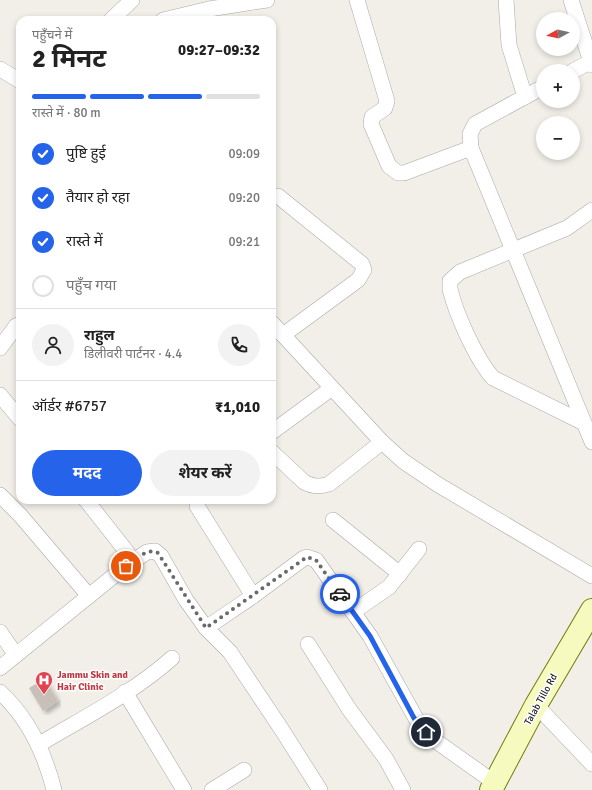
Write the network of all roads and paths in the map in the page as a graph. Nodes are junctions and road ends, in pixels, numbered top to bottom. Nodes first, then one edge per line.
1 (132, 0) edge
2 (267, 0) edge
3 (357, 0) edge
4 (506, 0) edge
5 (571, 0) edge
6 (238, 2) edge
7 (205, 5) edge
8 (115, 16) edge
9 (174, 16) edge
10 (591, 63) edge
11 (0, 68) edge
12 (580, 68) edge
13 (16, 78) edge
14 (536, 91) edge
15 (525, 97) junction
16 (471, 148) junction
17 (278, 196) dead end
18 (592, 210) edge
19 (515, 251) junction
20 (16, 326) edge
21 (276, 327) edge
22 (283, 335) junction
23 (0, 348) edge
24 (332, 388) junction
25 (0, 395) edge
26 (16, 414) edge
27 (584, 423) junction
28 (276, 429) edge
29 (382, 442) junction
30 (592, 442) edge
31 (276, 456) edge
32 (0, 496) edge
33 (89, 504) edge
34 (197, 506) dead end
35 (333, 520) dead end
36 (419, 549) dead end
37 (134, 561) junction
38 (400, 574) junction
39 (592, 576) edge
40 (89, 596) junction
41 (253, 596) junction
42 (592, 610) edge
43 (353, 612) junction
44 (206, 628) junction
45 (0, 632) edge
46 (308, 644) dead end
47 (16, 655) junction
48 (172, 658) dead end
49 (0, 668) edge
50 (125, 692) junction
51 (1, 696) edge
52 (536, 705) junction
53 (38, 745) junction
54 (592, 764) edge
55 (244, 770) dead end
56 (493, 787) edge
57 (54, 790) edge
58 (184, 790) edge
59 (212, 790) edge
60 (320, 790) edge
61 (403, 790) edge

1 - 8 street
2 - 6 street
3 - 16 street
4 - 15 street
5 - 10 street
6 - 7 street
7 - 9 street
10 - 12 street
11 - 13 street
14 - 15 street
15 - 16 street
16 - 19 street
17 - 22 street
18 - 19 street
19 - 27 street
19 - 27 street
20 - 23 street
21 - 22 street
22 - 24 street
24 - 28 street
24 - 29 street
25 - 26 street
27 - 30 street
29 - 31 street
29 - 39 street
32 - 40 street
33 - 37 street
34 - 41 street
35 - 38 street
36 - 38 street
37 - 40 street
37 - 44 street
38 - 43 street
40 - 47 street
41 - 43 street
41 - 44 street
42 - 52 main road, Talab Tillo Rd
43 - 56 street
44 - 60 street
45 - 47 street
46 - 61 street
47 - 49 street
48 - 50 street
50 - 53 street
50 - 58 street
51 - 53 street
52 - 54 street
52 - 56 main road, Talab Tillo Rd
53 - 57 street
55 - 59 street

